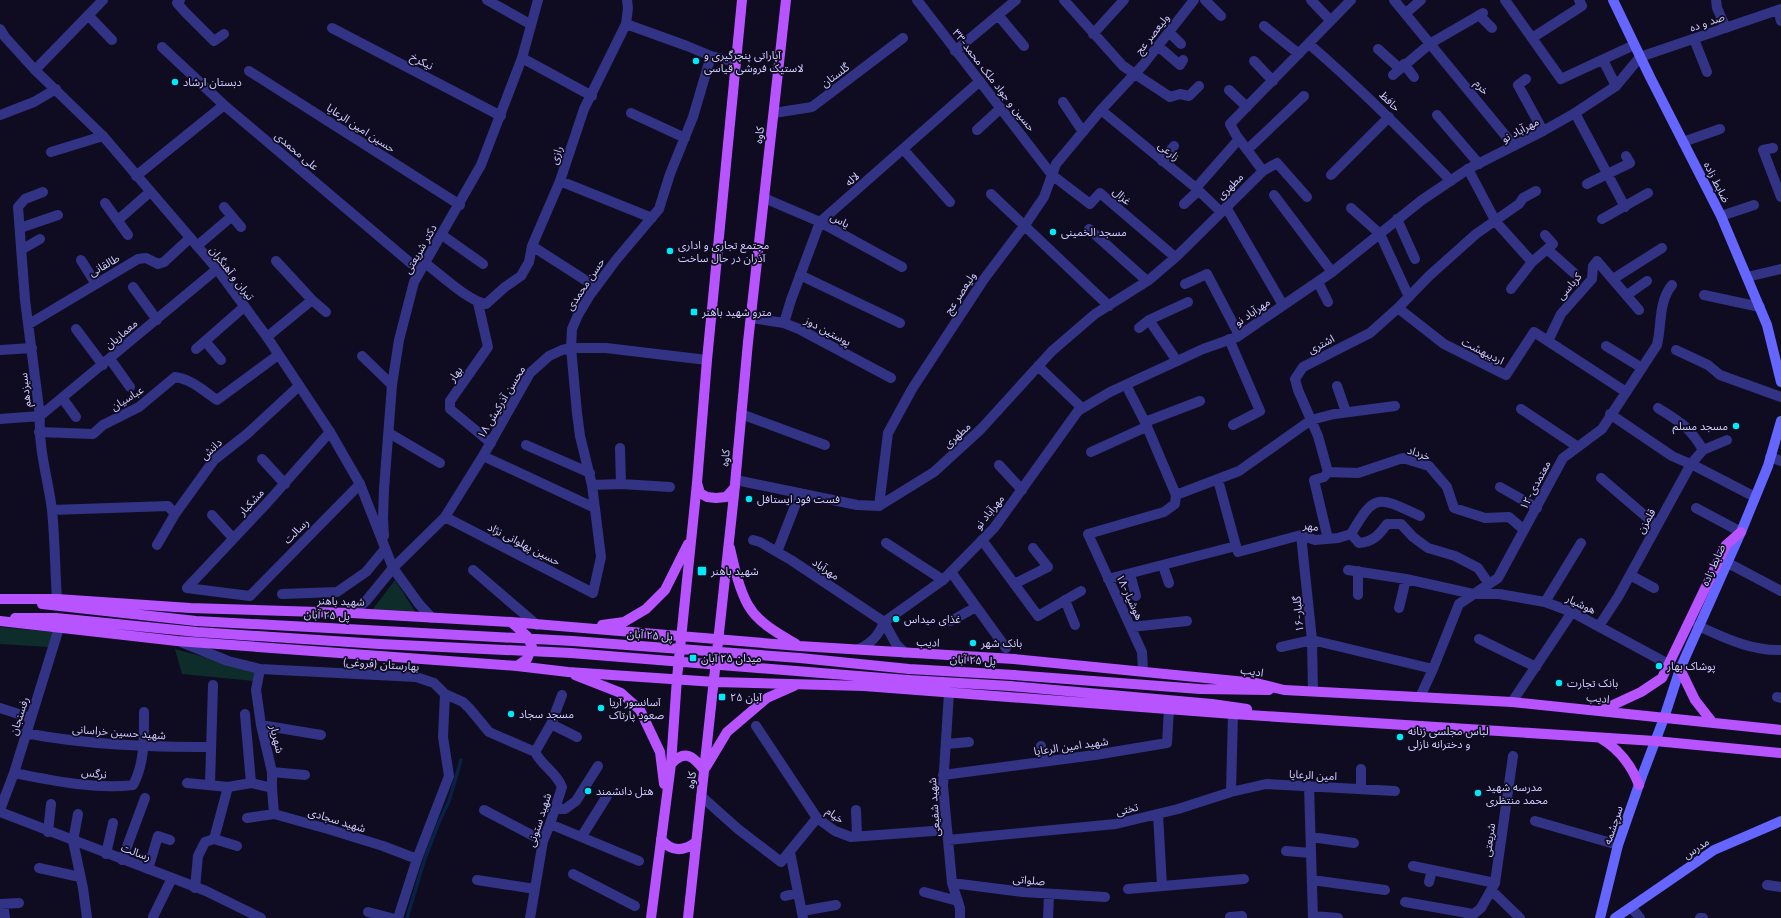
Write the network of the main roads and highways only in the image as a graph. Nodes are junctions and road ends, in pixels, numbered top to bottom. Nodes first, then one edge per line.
1 (742, 0) edge
2 (786, 0) edge
3 (1613, 0) edge
4 (1779, 362) edge
5 (1781, 382) edge
6 (1781, 421) edge
7 (697, 483) junction
8 (735, 484) junction
9 (1741, 532) junction
10 (691, 536) junction
11 (729, 540) junction
12 (0, 599) edge
13 (14, 600) junction
14 (0, 618) edge
15 (0, 621) edge
16 (511, 622) junction
17 (586, 628) junction
18 (681, 635) junction
19 (718, 639) junction
20 (800, 646) junction
21 (859, 649) junction
22 (517, 666) junction
23 (1680, 669) junction
24 (568, 672) junction
25 (677, 678) junction
26 (715, 682) junction
27 (798, 685) junction
28 (864, 686) junction
29 (1284, 690) junction
30 (1600, 711) junction
31 (1278, 717) junction
32 (1664, 718) junction
33 (1713, 723) junction
34 (1781, 730) edge
35 (1599, 737) junction
36 (1656, 741) junction
37 (1781, 753) edge
38 (671, 764) junction
39 (704, 770) junction
40 (1639, 785) junction
41 (666, 798) junction
42 (1781, 821) edge
43 (661, 838) junction
44 (696, 842) junction
45 (651, 918) edge
46 (688, 918) edge
47 (1600, 918) edge
48 (1615, 918) edge

1 - 7 main road, کاوه
2 - 8 main road, کاوه
3 - 4 main road, ضابط زاده
4 - 5 main road, ضابط زاده
6 - 9 main road, ضابط زاده
7 - 8 main road
7 - 10 main road, کاوه
8 - 11 main road, کاوه
9 - 23 main road, ضابط زاده
9 - 30 main road
10 - 17 main road
10 - 18 main road, کاوه
11 - 19 main road, کاوه
11 - 20 main road
12 - 13 main road, شهید باهنر
13 - 16 main road, شهید باهنر
13 - 29 main road, پل ۲۵ آبان
14 - 31 main road
15 - 22 main road
16 - 17 main road, شهید باهنر
16 - 22 main road
17 - 18 main road, شهید باهنر
18 - 19 main road, شهید باهنر
18 - 25 main road, کاوه
19 - 20 main road, ادیب
19 - 26 main road, کاوه
20 - 21 main road, ادیب
21 - 28 main road
21 - 29 main road, ادیب
22 - 24 main road
23 - 32 main road, ضابط زاده
23 - 33 main road
24 - 25 main road
24 - 41 main road
25 - 26 main road
25 - 38 main road, کاوه
26 - 27 main road
26 - 39 main road, کاوه
27 - 28 main road
27 - 39 main road
28 - 31 main road
29 - 30 main road, ادیب
30 - 32 main road, ادیب
31 - 35 main road
32 - 33 main road, ادیب
32 - 36 main road, ضابط زاده
33 - 34 main road, ادیب
35 - 36 main road
35 - 40 main road
36 - 37 main road
36 - 40 main road, سرچشمه
38 - 39 main road
38 - 41 main road, کاوه
39 - 44 main road, کاوه
40 - 47 main road, سرچشمه
41 - 43 main road, کاوه
42 - 48 main road, مدرس
43 - 44 main road
43 - 45 main road, کاوه
44 - 46 main road, کاوه

